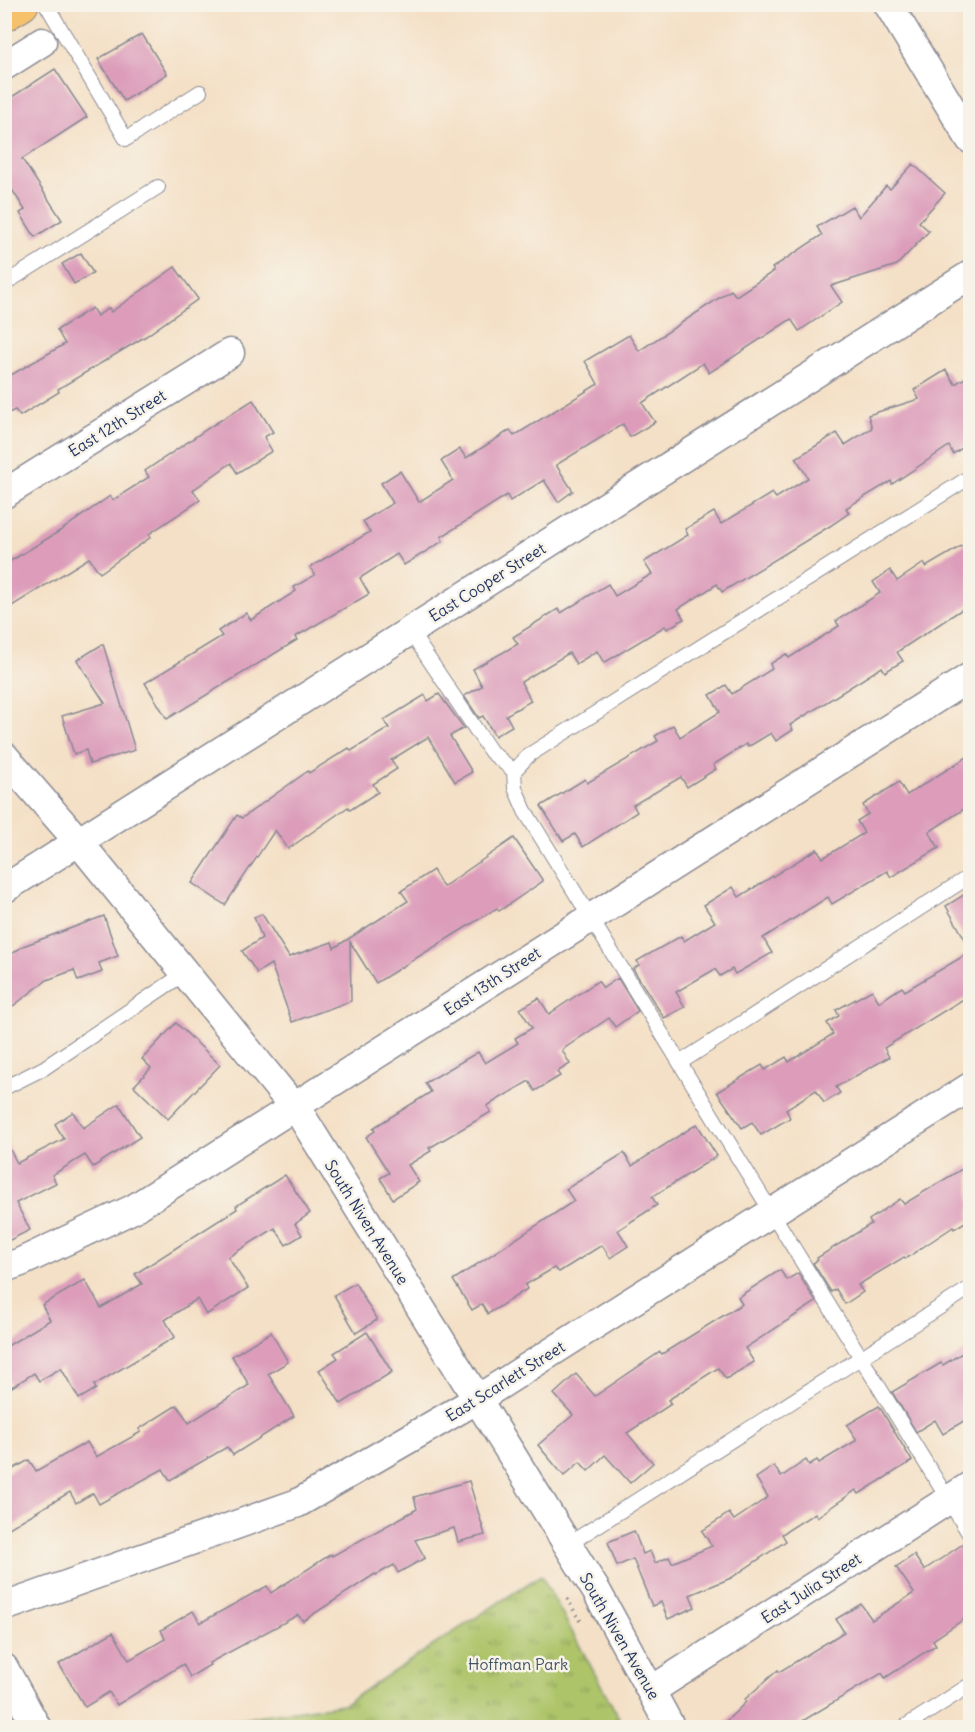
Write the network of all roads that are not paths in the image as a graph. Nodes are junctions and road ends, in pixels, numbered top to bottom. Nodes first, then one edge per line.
1 (21, 4) edge
2 (46, 4) edge
3 (888, 4) edge
4 (4, 15) edge
5 (42, 42) dead end
6 (4, 66) edge
7 (200, 92) dead end
8 (970, 139) edge
9 (158, 187) dead end
10 (970, 275) edge
11 (4, 285) edge
12 (230, 352) dead end
13 (970, 477) edge
14 (4, 494) edge
15 (410, 631) junction
16 (970, 677) edge
17 (4, 756) edge
18 (514, 771) junction
19 (78, 841) junction
20 (970, 876) edge
21 (4, 889) edge
22 (592, 917) junction
23 (185, 973) junction
24 (681, 1062) junction
25 (970, 1087) edge
26 (4, 1088) edge
27 (294, 1107) junction
28 (772, 1213) junction
29 (4, 1268) edge
30 (970, 1288) edge
31 (859, 1358) junction
32 (476, 1400) junction
33 (959, 1493) edge
34 (970, 1535) edge
35 (567, 1545) junction
36 (4, 1607) edge
37 (4, 1668) edge
38 (970, 1685) edge
39 (652, 1690) junction
40 (37, 1728) edge
41 (671, 1728) edge
42 (903, 1728) edge

1 - 4 main road
2 - 7 lane
3 - 8 street
5 - 6 street
9 - 11 lane
10 - 15 street, East Cooper Street
12 - 14 street, East 12th Street
13 - 18 lane
15 - 18 lane
15 - 19 street, East Cooper Street
16 - 22 street, East 13th Street
17 - 19 street, South Niven Avenue
18 - 22 lane
19 - 21 street, East Cooper Street
19 - 23 street, South Niven Avenue
20 - 24 lane
22 - 24 lane
22 - 27 street, East 13th Street
23 - 26 lane
23 - 27 street, South Niven Avenue
24 - 28 lane
25 - 28 street, East Scarlett Street
27 - 29 street, East 13th Street
27 - 32 street, South Niven Avenue
28 - 31 lane
28 - 32 street, East Scarlett Street
30 - 31 lane
31 - 33 lane
31 - 35 lane
32 - 35 street, South Niven Avenue
32 - 36 street, East Scarlett Street
33 - 34 lane
33 - 39 street, East Julia Street
35 - 39 street, South Niven Avenue
37 - 40 street
38 - 42 lane
39 - 41 street, South Niven Avenue

